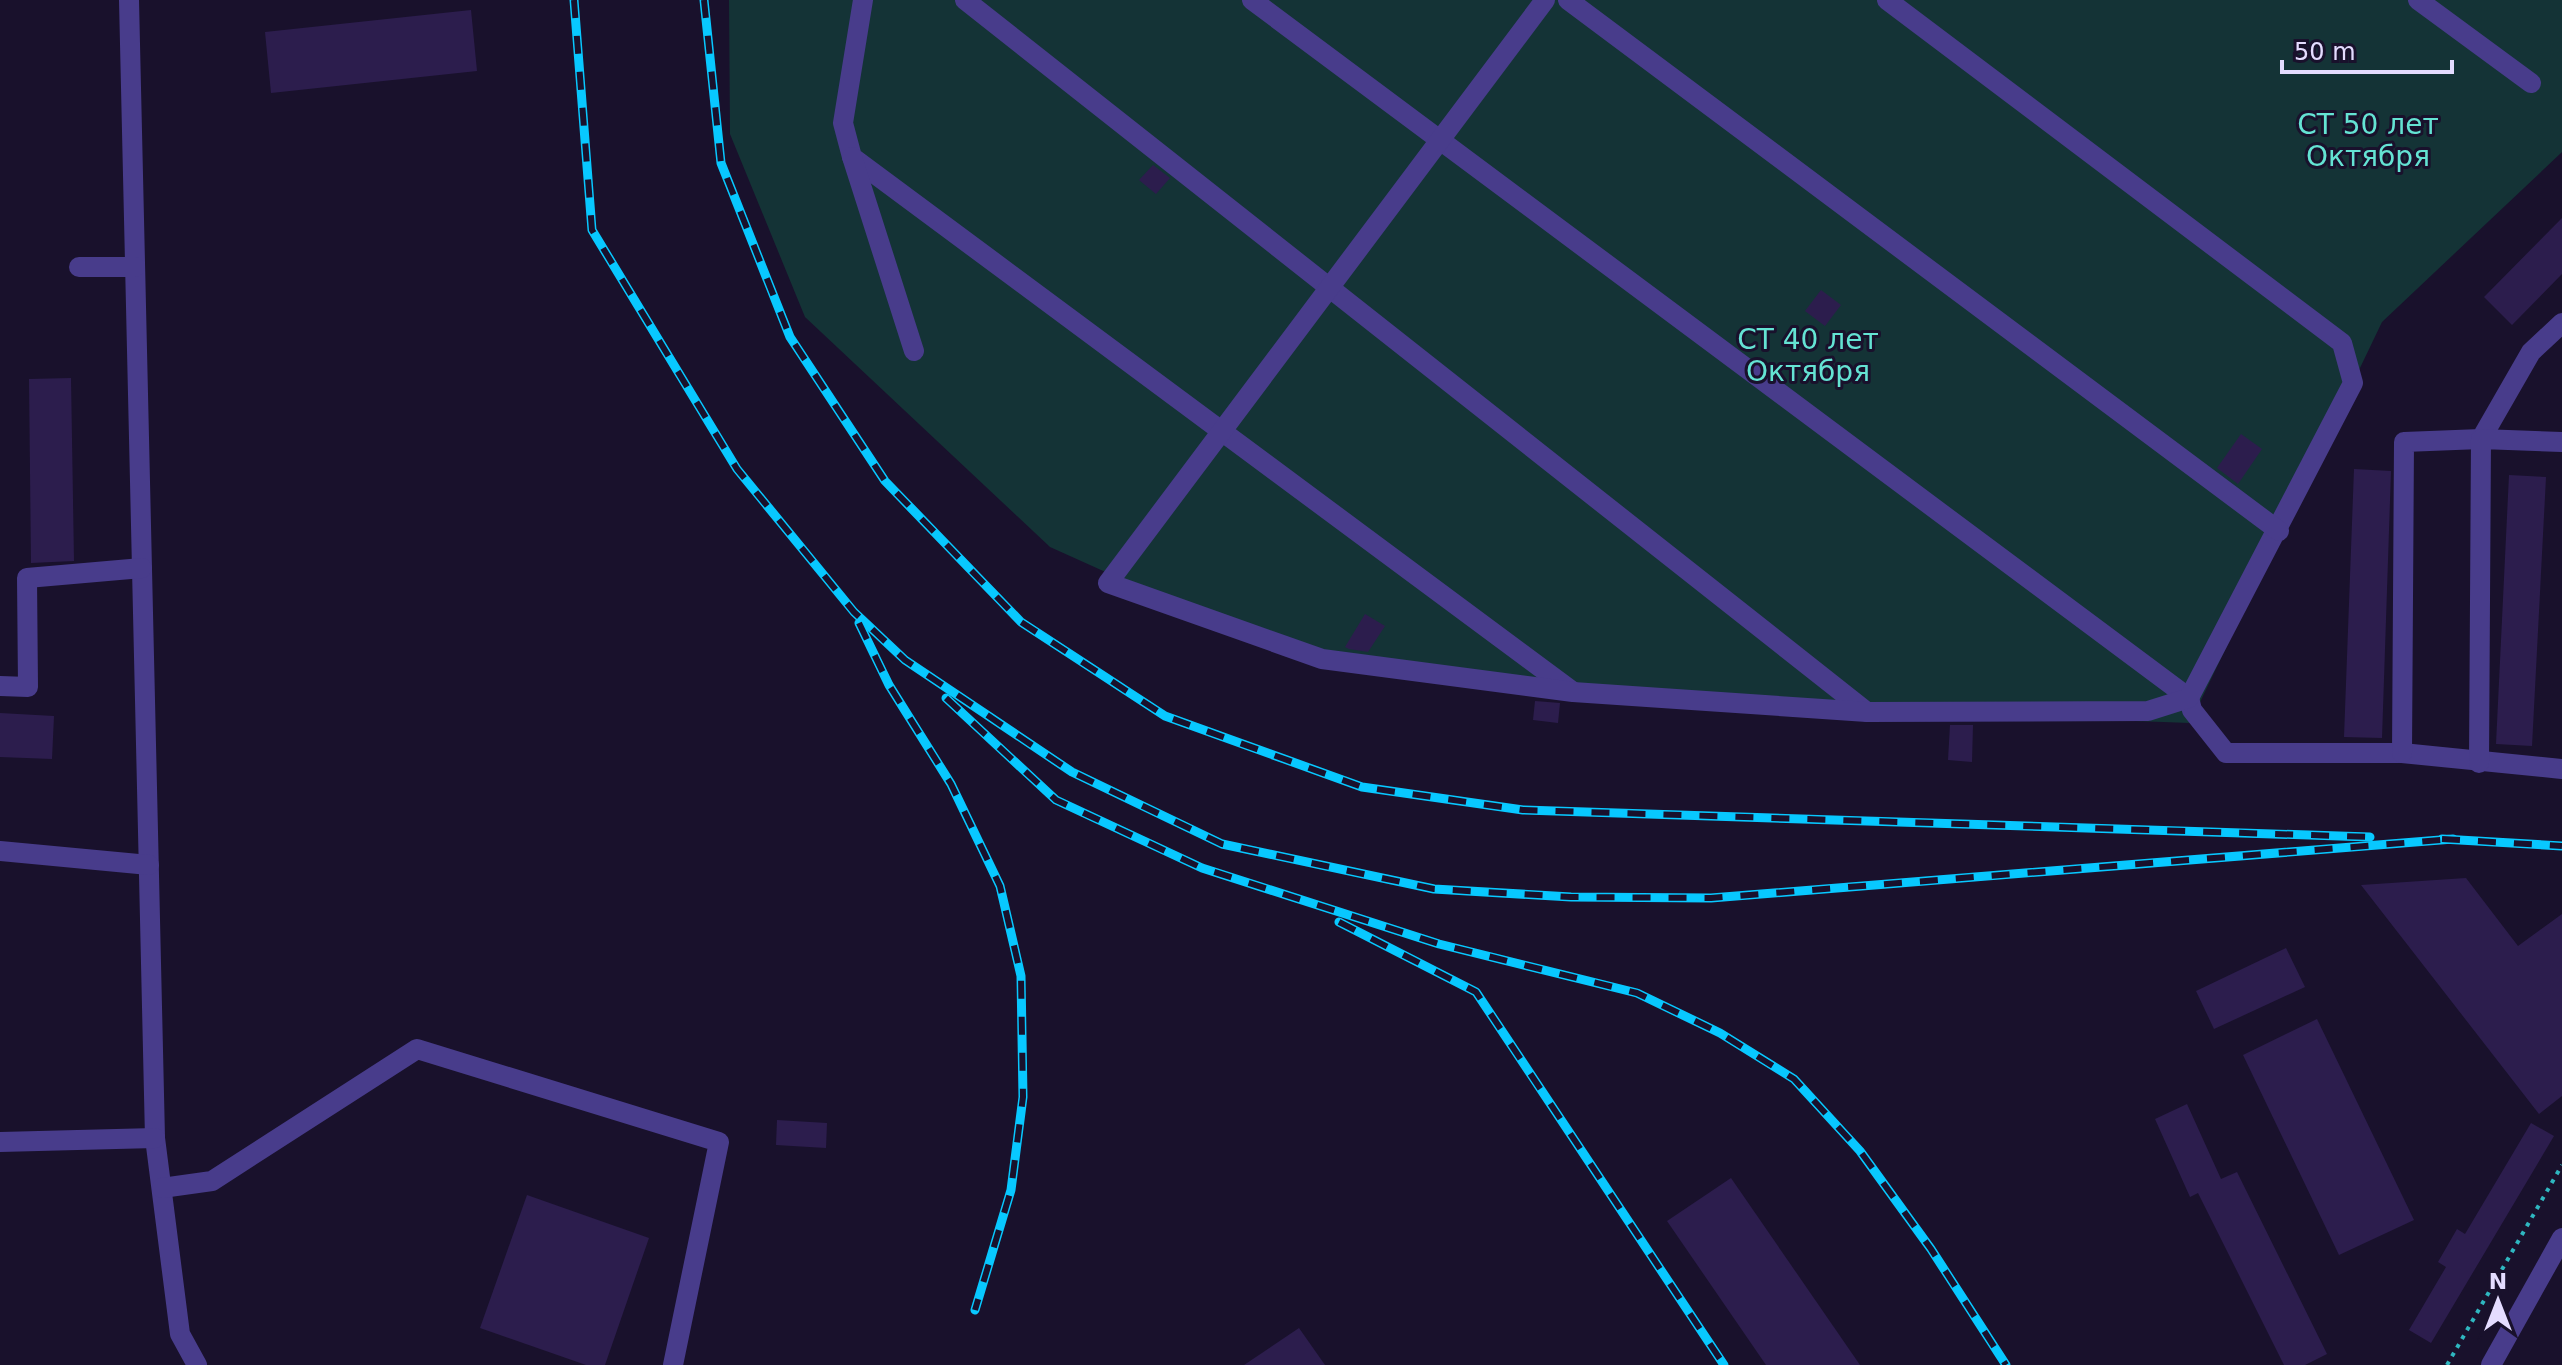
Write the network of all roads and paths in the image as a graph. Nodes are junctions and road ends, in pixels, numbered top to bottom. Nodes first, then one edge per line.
1 (129, 0) edge
2 (863, 0) edge
3 (965, 0) edge
4 (1252, 0) edge
5 (1545, 0) edge
6 (1568, 0) edge
7 (1887, 0) edge
8 (2418, 0) edge
9 (2531, 83) dead end
10 (1441, 140) junction
11 (852, 157) junction
12 (79, 267) dead end
13 (135, 267) junction
14 (1331, 287) junction
15 (2562, 323) edge
16 (914, 351) dead end
17 (1222, 431) junction
18 (2481, 439) junction
19 (2562, 442) edge
20 (2279, 531) junction
21 (142, 568) junction
22 (0, 686) edge
23 (1573, 692) junction
24 (2189, 698) junction
25 (1867, 712) junction
26 (2402, 753) junction
27 (2479, 763) junction
28 (2562, 769) edge
29 (0, 851) edge
30 (149, 865) junction
31 (155, 1138) junction
32 (0, 1142) edge
33 (2562, 1165) edge
34 (162, 1188) junction
35 (2562, 1238) edge
36 (197, 1365) edge
37 (673, 1365) edge
38 (2447, 1365) edge
39 (2491, 1365) edge

1 - 13 street
2 - 11 street
3 - 14 street
4 - 10 street
5 - 10 street
6 - 20 street
7 - 20 street
8 - 9 street
10 - 14 street
10 - 24 street
11 - 16 street
11 - 17 street
12 - 13 street
13 - 21 street
14 - 17 street
14 - 25 street
15 - 18 street
17 - 23 street
17 - 23 street
18 - 19 street
18 - 26 street
18 - 27 street
20 - 24 street
21 - 22 street
21 - 30 street
23 - 25 street
24 - 25 street
24 - 26 street
26 - 27 street
27 - 28 street
29 - 30 street
30 - 31 street
31 - 32 street
31 - 34 street
33 - 38 path
34 - 36 street
34 - 37 street
35 - 39 street

